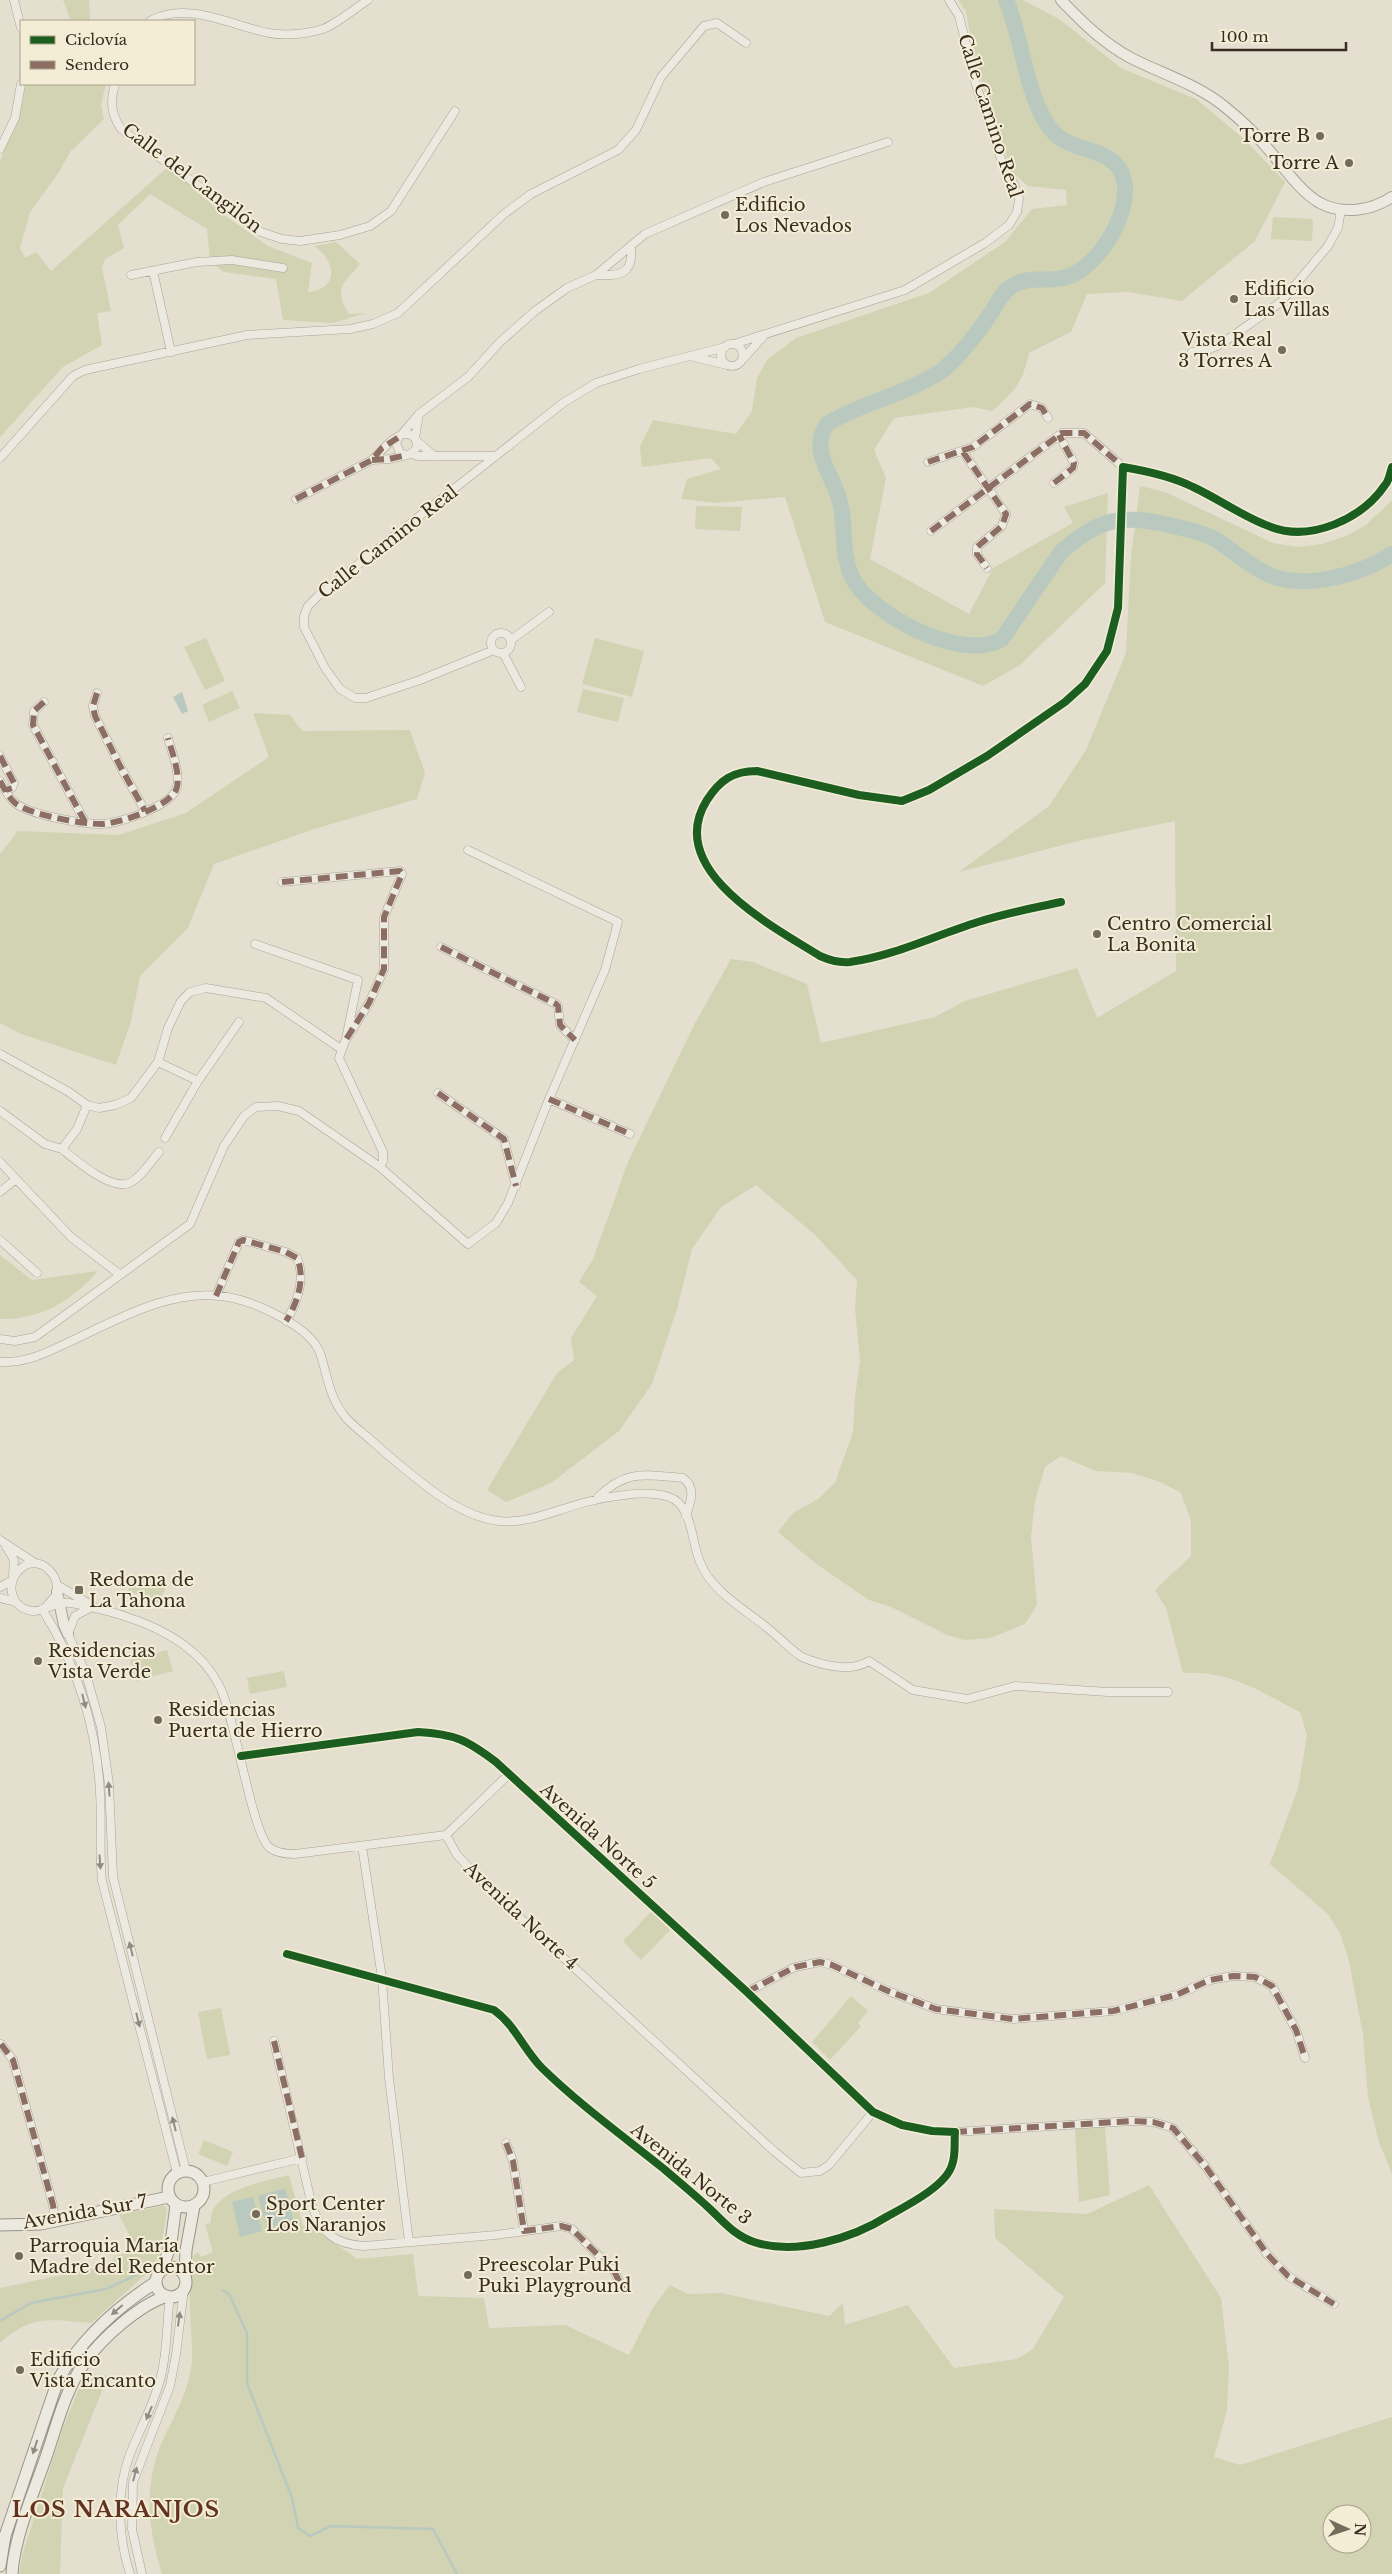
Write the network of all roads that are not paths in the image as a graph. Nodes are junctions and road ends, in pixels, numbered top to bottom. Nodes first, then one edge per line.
1 (14, 0) edge
2 (368, 0) edge
3 (949, 0) edge
4 (1061, 0) edge
5 (153, 20) edge
6 (20, 24) edge
7 (746, 43) dead end
8 (21, 85) edge
9 (115, 85) edge
10 (455, 111) dead end
11 (888, 142) dead end
12 (0, 149) edge
13 (1392, 197) edge
14 (1341, 210) junction
15 (631, 246) junction
16 (283, 268) dead end
17 (154, 271) junction
18 (596, 275) junction
19 (131, 276) dead end
20 (764, 335) junction
21 (734, 344) junction
22 (725, 347) junction
23 (171, 352) junction
24 (1192, 352) dead end
25 (692, 356) junction
26 (742, 360) junction
27 (730, 366) junction
28 (419, 414) junction
29 (1048, 418) dead end
30 (1059, 435) junction
31 (400, 436) junction
32 (416, 439) junction
33 (382, 448) junction
34 (963, 452) junction
35 (409, 454) junction
36 (434, 456) junction
37 (496, 456) junction
38 (0, 458) edge
39 (389, 459) junction
40 (372, 460) junction
41 (928, 462) dead end
42 (1123, 467) junction
43 (1392, 468) edge
44 (1054, 483) dead end
45 (988, 488) junction
46 (296, 499) dead end
47 (931, 531) dead end
48 (987, 568) dead end
49 (549, 612) dead end
50 (511, 640) junction
51 (494, 650) junction
52 (503, 653) junction
53 (521, 687) dead end
54 (97, 693) dead end
55 (44, 702) dead end
56 (168, 738) dead end
57 (0, 756) edge
58 (0, 781) edge
59 (6, 790) junction
60 (145, 811) junction
61 (85, 822) junction
62 (468, 850) dead end
63 (282, 882) dead end
64 (1061, 902) dead end
65 (256, 944) dead end
66 (441, 947) dead end
67 (239, 1022) dead end
68 (575, 1040) junction
69 (346, 1041) junction
70 (341, 1049) junction
71 (0, 1054) edge
72 (158, 1062) junction
73 (198, 1081) junction
74 (438, 1093) dead end
75 (549, 1099) junction
76 (87, 1105) junction
77 (0, 1111) edge
78 (630, 1134) dead end
79 (165, 1138) dead end
80 (62, 1149) junction
81 (159, 1152) dead end
82 (0, 1162) edge
83 (380, 1167) junction
84 (16, 1179) junction
85 (516, 1186) junction
86 (0, 1192) edge
87 (0, 1240) edge
88 (37, 1273) dead end
89 (119, 1274) junction
90 (216, 1296) junction
91 (286, 1321) junction
92 (0, 1340) edge
93 (0, 1362) edge
94 (598, 1498) junction
95 (686, 1516) junction
96 (1, 1540) edge
97 (37, 1564) junction
98 (12, 1578) junction
99 (0, 1587) edge
100 (57, 1588) junction
101 (0, 1598) edge
102 (16, 1602) junction
103 (58, 1604) junction
104 (90, 1608) junction
105 (44, 1609) junction
106 (68, 1634) junction
107 (1168, 1692) dead end
108 (241, 1756) junction
109 (508, 1775) junction
110 (446, 1835) junction
111 (362, 1846) junction
112 (288, 1954) dead end
113 (382, 1978) junction
114 (747, 1992) junction
115 (274, 2041) dead end
116 (1, 2044) edge
117 (1305, 2058) dead end
118 (873, 2112) junction
119 (955, 2132) junction
120 (506, 2143) dead end
121 (302, 2158) junction
122 (181, 2172) junction
123 (203, 2182) junction
124 (173, 2201) junction
125 (194, 2206) junction
126 (55, 2221) junction
127 (0, 2225) edge
128 (524, 2232) junction
129 (409, 2242) junction
130 (162, 2270) junction
131 (156, 2282) junction
132 (185, 2283) junction
133 (623, 2289) dead end
134 (168, 2296) junction
135 (1334, 2304) dead end
136 (0, 2566) edge
137 (12, 2574) edge
138 (130, 2574) edge
139 (142, 2574) edge

1 - 6 street
2 - 5 street
3 - 20 street, Calle Camino Real
4 - 14 street
7 - 23 street
8 - 12 street
9 - 10 street, Calle del Cangilón
11 - 15 street
13 - 14 street
14 - 24 street
15 - 18 street
15 - 18 street
16 - 17 street
17 - 19 street
17 - 23 street
18 - 28 street
20 - 21 street, Calle Camino Real
20 - 26 street
21 - 22 street, Calle Camino Real
21 - 26 street
22 - 25 street, Calle Camino Real
22 - 27 street
23 - 38 street
25 - 27 street, Calle Camino Real
25 - 37 street, Calle Camino Real
26 - 27 street
28 - 31 street
28 - 32 street
29 - 34 street
30 - 42 street
30 - 44 street
30 - 45 street
31 - 32 street
31 - 33 street
31 - 35 street
32 - 35 street
32 - 36 street
33 - 39 street
33 - 40 street
34 - 41 street
34 - 45 street
35 - 36 street
35 - 39 street
36 - 37 street
37 - 51 street, Calle Camino Real
39 - 40 street
40 - 46 street
42 - 43 street
42 - 64 street
45 - 47 street
45 - 48 street
49 - 50 street
50 - 51 street
50 - 52 street
51 - 52 street
52 - 53 street
54 - 60 street
55 - 61 street
56 - 60 street
57 - 59 street
58 - 59 street
59 - 61 street
60 - 61 street
62 - 68 street
63 - 69 street
65 - 69 street
66 - 68 street
67 - 73 street
68 - 75 street
69 - 70 street
70 - 72 street
70 - 83 street
71 - 76 street
72 - 73 street
72 - 76 street
73 - 79 street
74 - 85 street
75 - 78 street
75 - 85 street
76 - 80 street
77 - 80 street
80 - 81 street
82 - 84 street
83 - 85 street
83 - 89 street
84 - 86 street
84 - 89 street
87 - 88 street
89 - 92 street
90 - 91 street
90 - 91 street
90 - 93 street
91 - 94 street
94 - 95 street
94 - 95 street
95 - 107 street
96 - 97 street
96 - 98 street
97 - 98 street
97 - 100 street
98 - 99 street
98 - 102 street
100 - 103 street
100 - 104 street
100 - 105 street
101 - 102 street
102 - 105 street
103 - 104 street
103 - 105 street
103 - 106 street
104 - 106 street
104 - 108 street
105 -> 122 street
122 -> 106 street
108 - 109 street, Avenida Norte 5
108 - 111 street
109 - 110 street
109 - 114 street, Avenida Norte 5
110 - 111 street
110 - 118 street, Avenida Norte 4
111 - 113 street
112 - 113 street, Avenida Norte 3
113 - 119 street, Avenida Norte 3
113 - 129 street
114 - 117 street
114 - 118 street, Avenida Norte 5
115 - 121 street
116 - 126 street
118 - 119 street
119 - 135 street
120 - 128 street
121 - 123 street
121 - 129 street
122 - 123 main road
122 - 124 main road
123 - 125 main road
124 - 125 main road
124 - 126 main road, Avenida Sur 7
124 - 130 main road
125 - 132 main road
126 - 127 main road, Avenida Sur 7
128 - 129 street
128 - 133 street
130 - 131 main road
130 - 132 main road
131 - 134 main road
131 -> 136 main road
132 - 134 main road
139 -> 132 street
134 - 137 main road
134 -> 138 street

